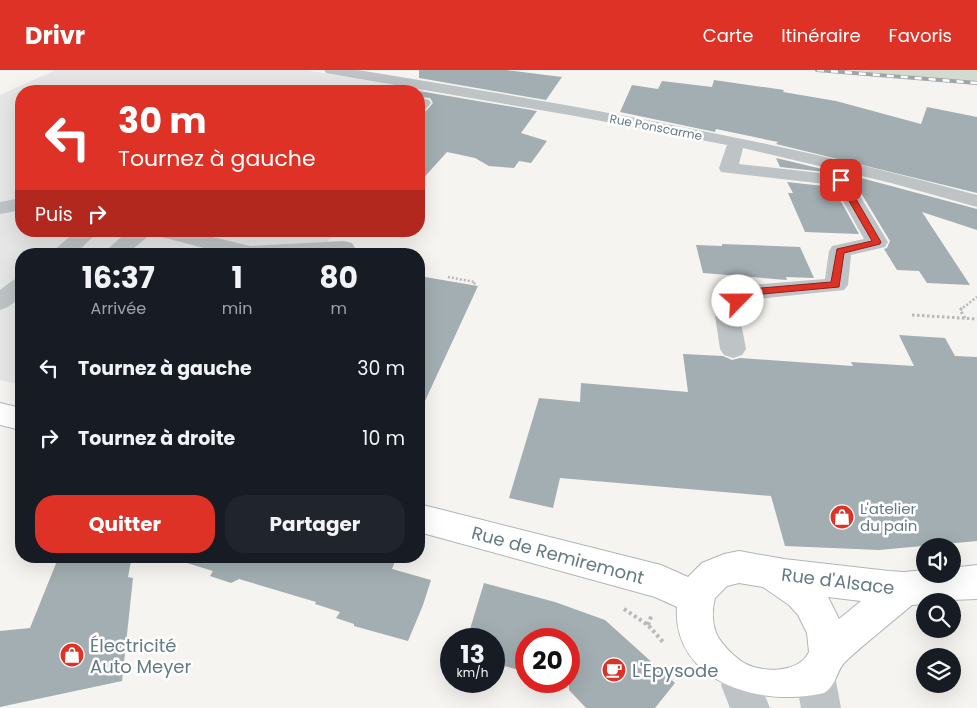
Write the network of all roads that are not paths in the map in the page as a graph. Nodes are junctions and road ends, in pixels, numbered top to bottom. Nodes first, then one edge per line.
1 (331, 70) edge
2 (420, 85) edge
3 (425, 86) edge
4 (438, 88) junction
5 (425, 101) edge
6 (425, 105) edge
7 (442, 106) dead end
8 (596, 114) junction
9 (568, 127) dead end
10 (736, 143) junction
11 (977, 201) edge
12 (15, 205) edge
13 (0, 208) edge
14 (82, 237) edge
15 (134, 237) edge
16 (184, 237) edge
17 (68, 248) edge
18 (121, 248) edge
19 (227, 248) edge
20 (15, 290) edge
21 (0, 302) edge
22 (734, 349) dead end
23 (0, 414) edge
24 (15, 418) edge
25 (425, 520) edge
26 (772, 573) junction
27 (977, 582) edge
28 (904, 589) junction
29 (695, 598) junction
30 (822, 680) edge
31 (745, 697) edge

1 - 2 street, Rue Ponscarme
3 - 4 street, Rue Ponscarme
4 - 5 street
4 - 8 street, Rue Ponscarme
6 - 7 street
8 - 9 street
8 - 10 street, Rue Ponscarme
10 - 11 street, Rue Ponscarme
10 - 22 street
12 - 13 street
14 - 17 street
15 - 18 street
16 - 19 street
20 - 21 street
23 - 24 main road
25 - 29 main road, Rue de Remiremont
26 - 28 main road, Rue d'Alsace
26 - 29 main road
26 - 30 main road
27 - 28 main road, Rue d'Alsace
28 - 30 main road, Rue d'Alsace
29 - 31 main road
30 - 31 main road

